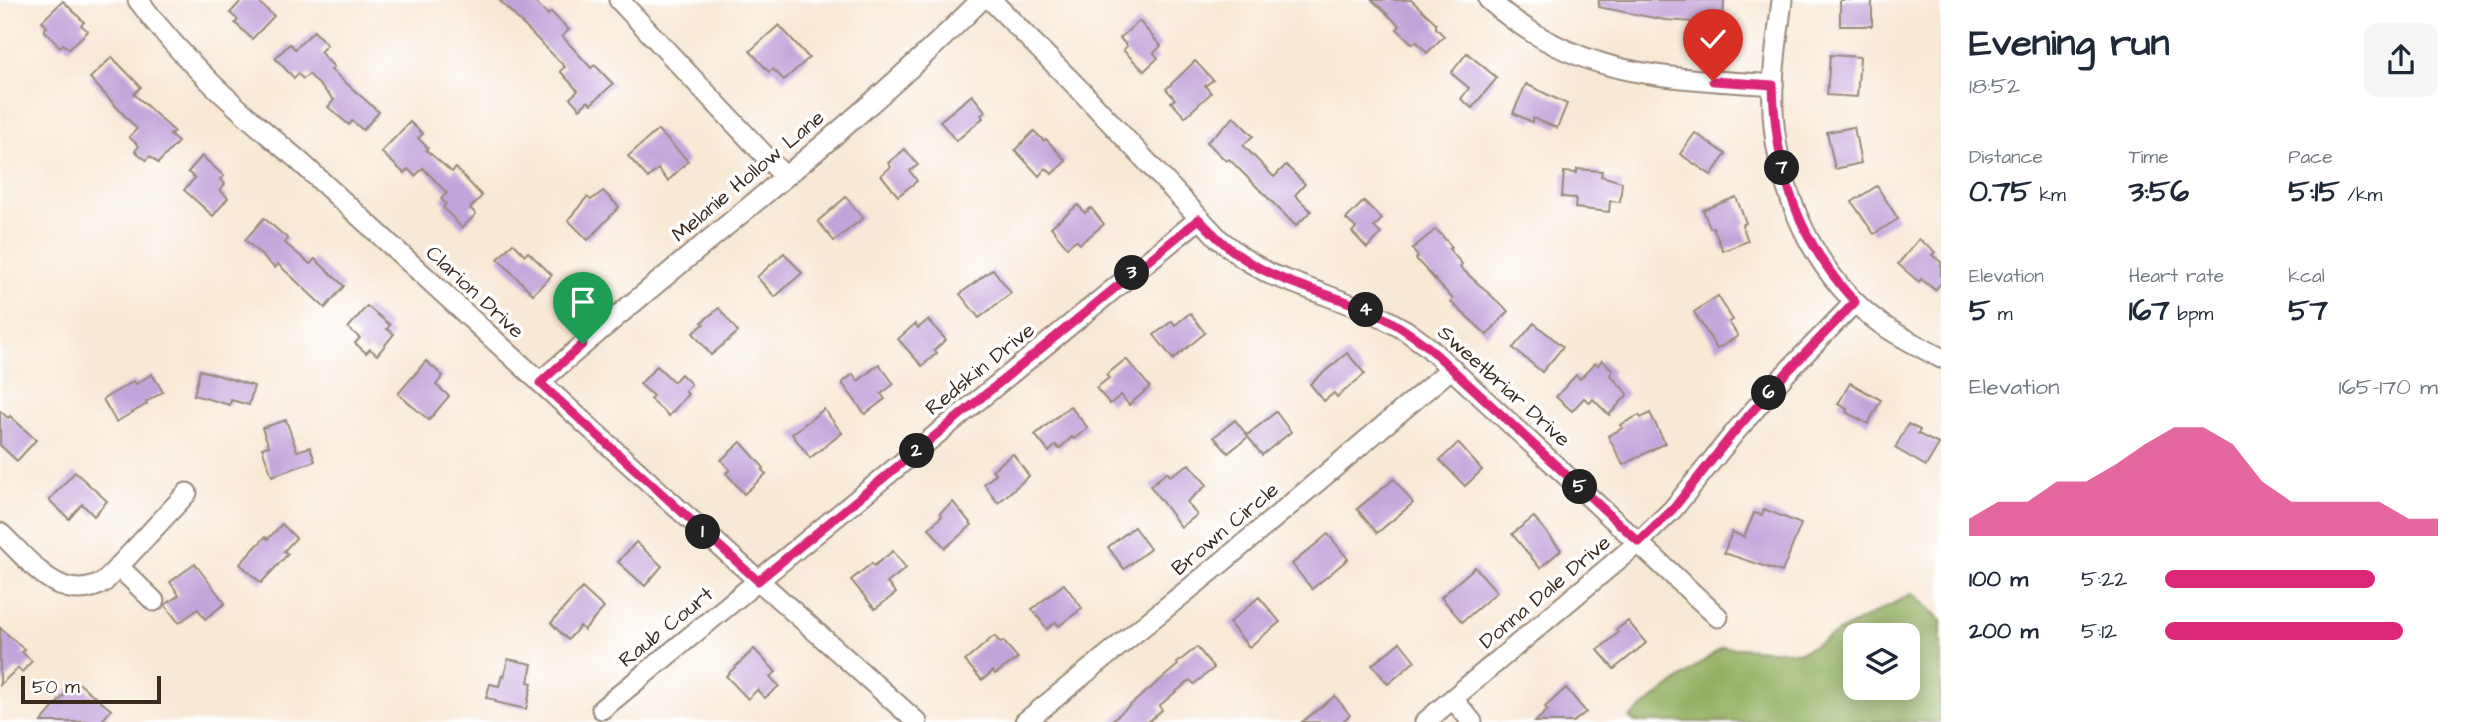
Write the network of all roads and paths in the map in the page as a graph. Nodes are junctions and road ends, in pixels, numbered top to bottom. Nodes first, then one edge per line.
1 (138, 0) edge
2 (619, 0) edge
3 (981, 0) edge
4 (991, 0) edge
5 (1489, 0) edge
6 (1782, 0) edge
7 (1773, 85) junction
8 (784, 176) junction
9 (1199, 219) junction
10 (1855, 302) junction
11 (1941, 358) edge
12 (1452, 368) junction
13 (540, 383) junction
14 (187, 493) dead end
15 (0, 533) edge
16 (1639, 542) junction
17 (119, 567) junction
18 (758, 581) junction
19 (154, 601) dead end
20 (1718, 617) dead end
21 (1453, 699) junction
22 (602, 709) dead end
23 (917, 722) edge
24 (1025, 722) edge
25 (1425, 722) edge
26 (1472, 722) edge

1 - 13 street, Clarion Drive
2 - 8 street
3 - 8 street, Melanie Hollow Lane
4 - 9 street, Sweetbriar Drive
5 - 7 street
6 - 7 street
7 - 10 street
8 - 13 street, Melanie Hollow Lane
9 - 12 street, Sweetbriar Drive
9 - 18 street, Redskin Drive
10 - 11 street
10 - 16 street, Donna Dale Drive
12 - 16 street, Sweetbriar Drive
12 - 24 street, Brown Circle
13 - 18 street, Clarion Drive
14 - 17 street
15 - 17 street
16 - 20 street, Sweetbriar Drive
16 - 21 street, Donna Dale Drive
17 - 19 street
18 - 22 street, Raub Court
18 - 23 street, Clarion Drive
21 - 25 street, Donna Dale Drive
21 - 26 street

